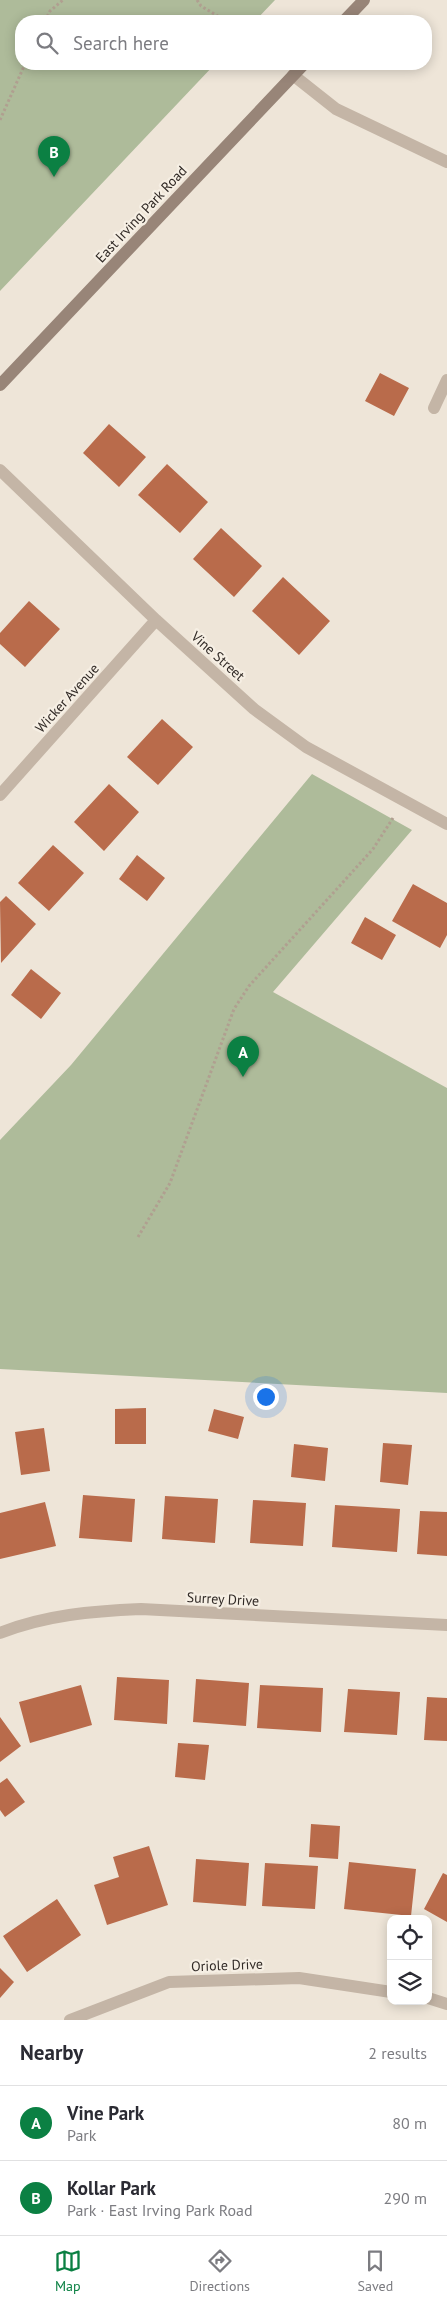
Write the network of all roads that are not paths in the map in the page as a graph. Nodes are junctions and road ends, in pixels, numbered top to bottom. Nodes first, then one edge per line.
1 (364, 0) edge
2 (350, 15) edge
3 (298, 70) edge
4 (293, 75) junction
5 (447, 162) edge
6 (447, 380) edge
7 (0, 385) edge
8 (434, 408) dead end
9 (0, 470) edge
10 (156, 620) junction
11 (0, 795) edge
12 (447, 824) edge
13 (447, 1625) edge
14 (0, 1633) edge
15 (387, 1991) edge
16 (432, 1999) edge
17 (447, 2004) edge
18 (70, 2020) edge

1 - 2 main road
3 - 4 main road, East Irving Park Road
4 - 5 street
4 - 7 main road, East Irving Park Road
6 - 8 street
9 - 10 street, Vine Street
10 - 11 street, Wicker Avenue
10 - 12 street, Vine Street
13 - 14 street, Surrey Drive
15 - 18 street, Oriole Drive
16 - 17 street

